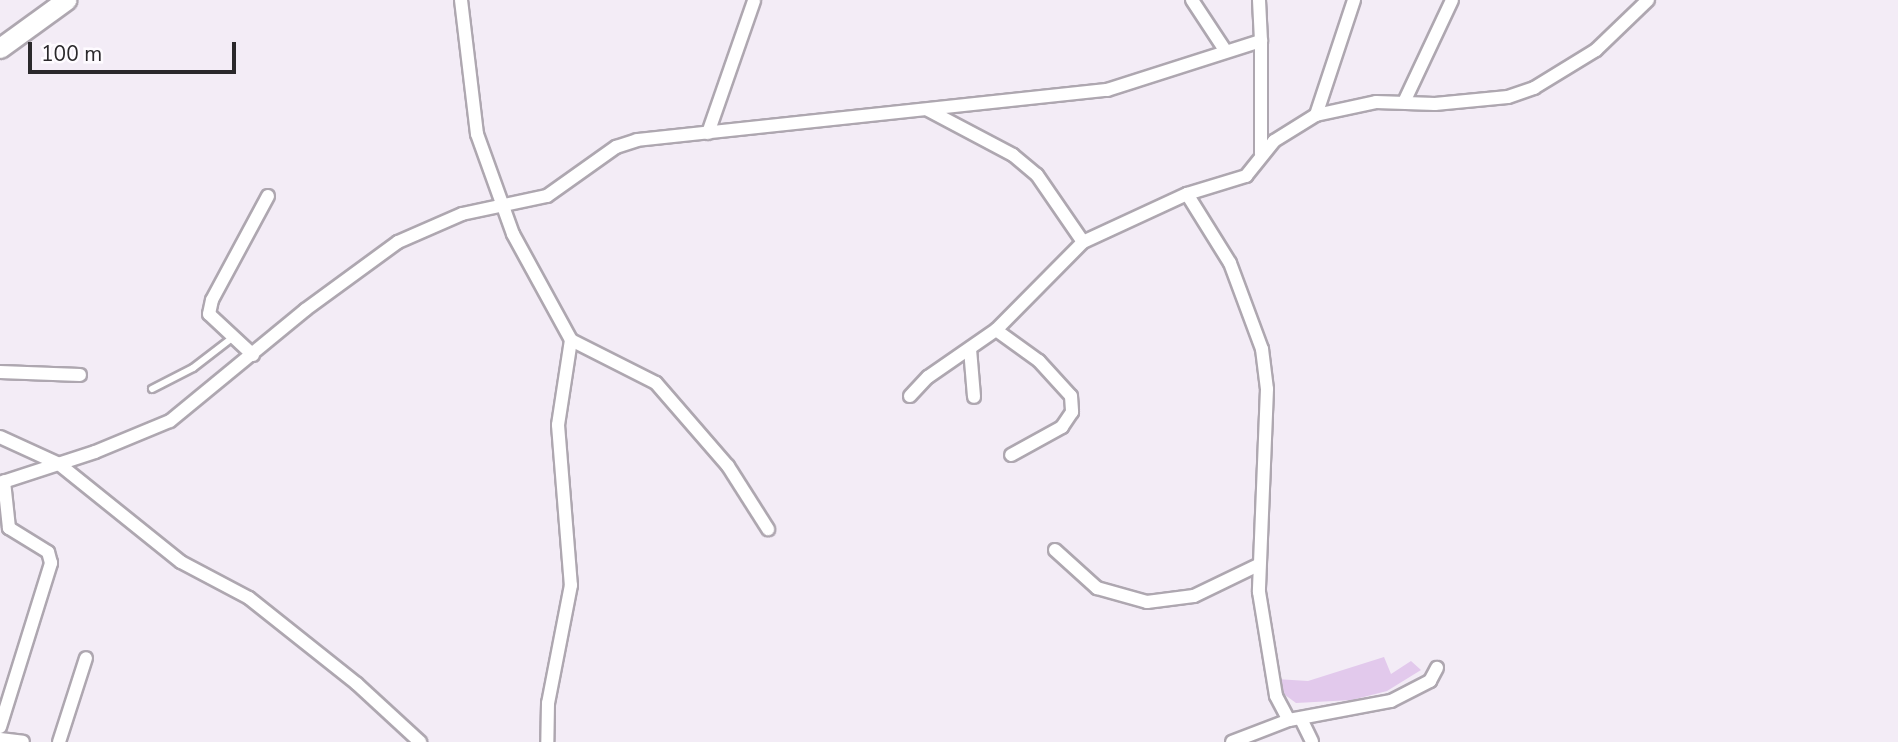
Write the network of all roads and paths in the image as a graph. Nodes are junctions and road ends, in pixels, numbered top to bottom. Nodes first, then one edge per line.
1 (66, 0) edge
2 (461, 0) edge
3 (1192, 0) edge
4 (1259, 0) edge
5 (1354, 0) edge
6 (1452, 0) edge
7 (1648, 0) edge
8 (754, 1) edge
9 (1261, 41) junction
10 (0, 48) edge
11 (1225, 50) junction
12 (1405, 100) junction
13 (928, 110) junction
14 (1316, 114) junction
15 (708, 133) junction
16 (1261, 154) junction
17 (1187, 194) junction
18 (268, 196) dead end
19 (505, 204) junction
20 (1083, 242) junction
21 (996, 330) junction
22 (232, 338) junction
23 (570, 340) junction
24 (970, 349) junction
25 (253, 355) junction
26 (0, 372) edge
27 (80, 375) dead end
28 (152, 389) dead end
29 (910, 396) dead end
30 (974, 397) dead end
31 (0, 437) edge
32 (1011, 455) dead end
33 (59, 464) junction
34 (2, 482) edge
35 (768, 529) dead end
36 (1055, 550) dead end
37 (1258, 565) junction
38 (86, 658) dead end
39 (1437, 668) dead end
40 (1295, 720) junction
41 (0, 727) edge
42 (0, 738) edge
43 (23, 742) edge
44 (59, 742) edge
45 (420, 742) edge
46 (547, 742) edge
47 (1232, 742) edge
48 (1311, 742) edge

1 - 10 main road
2 - 19 street
3 - 11 street
4 - 9 street
5 - 14 street
6 - 12 street
7 - 12 street
8 - 15 street
9 - 11 street
9 - 16 street
11 - 13 street
12 - 14 street
13 - 15 street
13 - 20 street
14 - 16 street
15 - 19 street
16 - 17 street
17 - 20 street
17 - 37 street
18 - 22 street
19 - 23 street
19 - 25 street
20 - 21 street
21 - 24 street
21 - 32 street
22 - 25 street
22 - 28 lane
23 - 35 street
23 - 46 street
24 - 29 street
24 - 30 street
25 - 33 street
26 - 27 street
31 - 33 street
33 - 34 street
33 - 45 street
34 - 41 street
36 - 37 street
37 - 40 street
38 - 44 street
39 - 40 street
40 - 47 street
40 - 48 street
42 - 43 street

